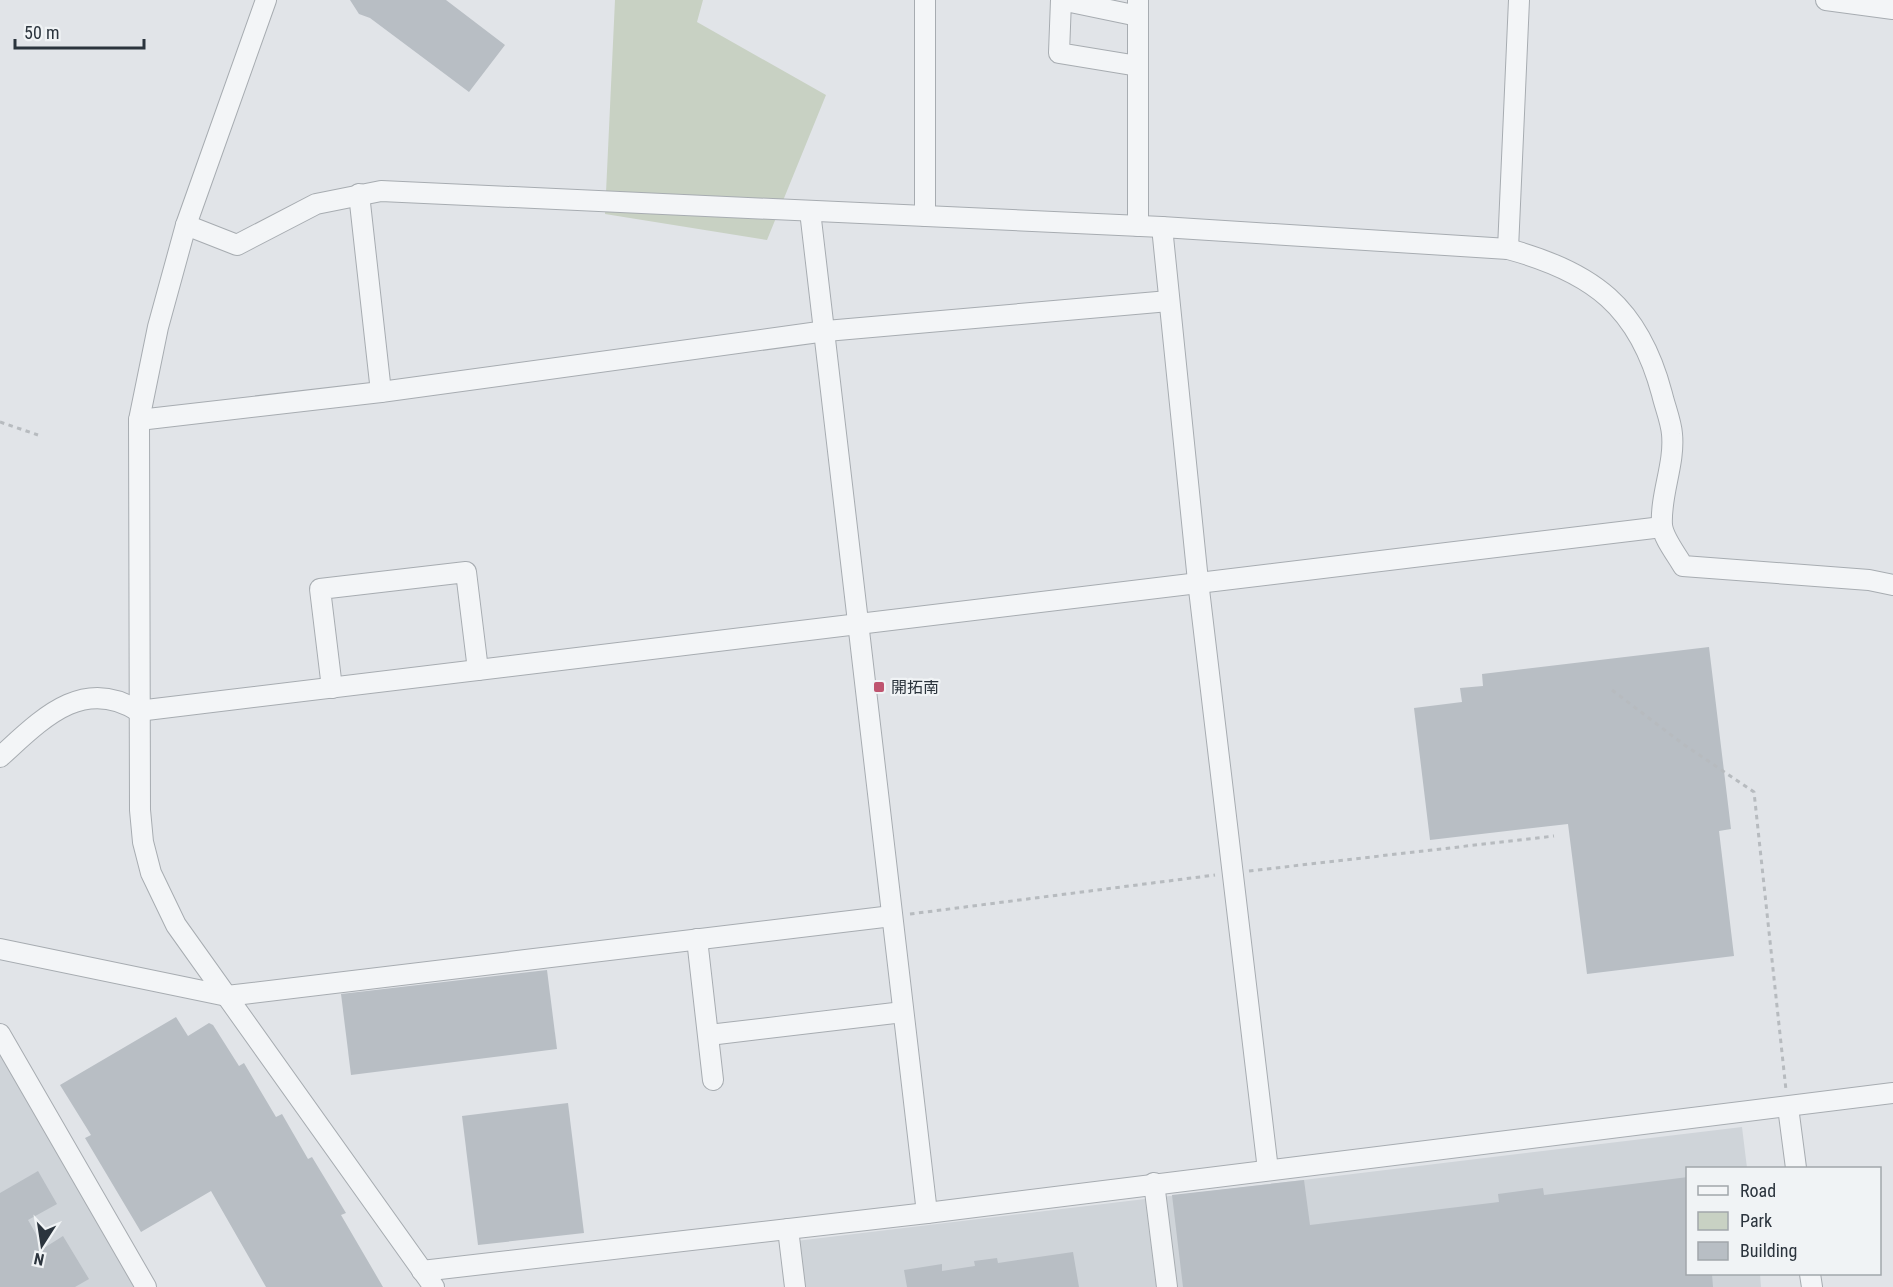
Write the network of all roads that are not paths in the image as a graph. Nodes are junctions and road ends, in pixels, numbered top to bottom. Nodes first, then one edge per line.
1 (266, 0) edge
2 (925, 0) edge
3 (1519, 0) edge
4 (1826, 0) edge
5 (1138, 8) edge
6 (1893, 9) edge
7 (1138, 66) junction
8 (359, 194) junction
9 (810, 211) junction
10 (925, 216) junction
11 (186, 225) junction
12 (1138, 226) junction
13 (1162, 227) junction
14 (1508, 249) junction
15 (1169, 302) junction
16 (826, 331) junction
17 (381, 392) junction
18 (138, 420) junction
19 (1662, 527) junction
20 (1198, 581) junction
21 (1893, 585) edge
22 (858, 624) junction
23 (478, 670) junction
24 (332, 688) junction
25 (138, 711) junction
26 (0, 757) edge
27 (892, 916) junction
28 (697, 939) junction
29 (0, 949) edge
30 (227, 996) junction
31 (903, 1012) junction
32 (0, 1034) edge
33 (709, 1035) junction
34 (714, 1080) dead end
35 (1893, 1093) edge
36 (1788, 1107) junction
37 (1796, 1167) edge
38 (1268, 1170) junction
39 (1154, 1183) junction
40 (927, 1213) junction
41 (788, 1229) junction
42 (422, 1271) junction
43 (146, 1287) edge
44 (434, 1287) edge
45 (795, 1287) edge
46 (1167, 1287) edge

1 - 11 street
2 - 10 street
3 - 14 street
4 - 6 street
5 - 7 street
5 - 7 street
7 - 12 street
8 - 9 street
8 - 11 street
8 - 17 street
9 - 10 street
9 - 16 street
10 - 12 street
11 - 18 street
12 - 13 street
13 - 14 street
13 - 15 street
14 - 19 street
15 - 16 street
15 - 20 street
16 - 17 street
16 - 22 street
17 - 18 street
18 - 25 street
19 - 20 street
19 - 21 street
20 - 22 street
20 - 38 street
22 - 23 street
22 - 27 street
23 - 24 street
23 - 24 street
24 - 25 street
25 - 26 street
25 - 30 street
27 - 28 street
27 - 31 street
28 - 30 street
28 - 33 street
29 - 30 street
30 - 42 street
31 - 33 street
31 - 40 street
32 - 43 street
33 - 34 street
35 - 36 street
36 - 37 street
36 - 38 street
38 - 39 street
39 - 40 street
39 - 46 street
40 - 41 street
41 - 42 street
41 - 45 street
42 - 44 street

